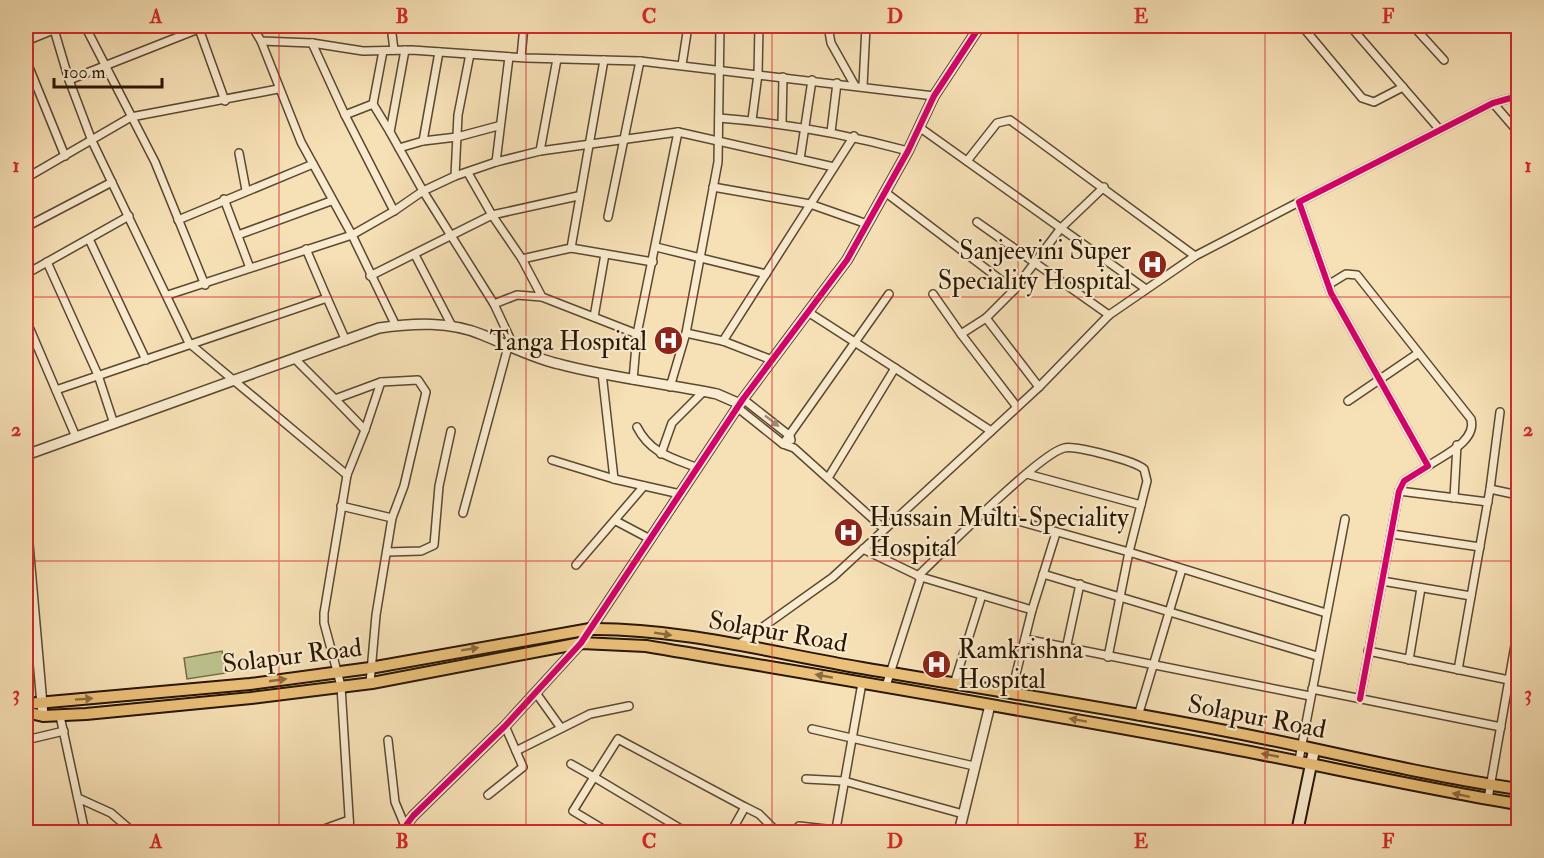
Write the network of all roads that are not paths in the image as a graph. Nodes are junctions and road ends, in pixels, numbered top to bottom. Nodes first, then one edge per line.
1 (63, 26) edge
2 (85, 26) edge
3 (201, 26) edge
4 (252, 26) edge
5 (391, 26) edge
6 (524, 26) edge
7 (688, 26) edge
8 (720, 26) edge
9 (759, 26) edge
10 (828, 26) edge
11 (866, 26) edge
12 (980, 26) edge
13 (1302, 26) edge
14 (1350, 26) edge
15 (1413, 26) edge
16 (53, 27) edge
17 (26, 41) edge
18 (261, 41) junction
19 (312, 43) junction
20 (394, 50) junction
21 (405, 50) junction
22 (383, 51) junction
23 (439, 52) junction
24 (470, 54) junction
25 (509, 57) junction
26 (521, 57) junction
27 (557, 59) junction
28 (26, 60) edge
29 (604, 60) junction
30 (1444, 60) dead end
31 (640, 61) junction
32 (105, 65) junction
33 (682, 65) junction
34 (719, 70) junction
35 (758, 74) junction
36 (783, 77) junction
37 (69, 80) junction
38 (812, 80) junction
39 (837, 83) junction
40 (854, 84) junction
41 (863, 86) junction
42 (1403, 87) junction
43 (278, 90) junction
44 (934, 96) junction
45 (1518, 96) edge
46 (225, 101) junction
47 (1493, 103) junction
48 (373, 104) junction
49 (345, 115) junction
50 (131, 117) junction
51 (719, 118) junction
52 (752, 120) junction
53 (782, 123) junction
54 (498, 126) junction
55 (919, 126) junction
56 (805, 127) junction
57 (1440, 130) junction
58 (390, 132) junction
59 (678, 132) junction
60 (831, 132) junction
61 (1518, 132) edge
62 (457, 136) junction
63 (854, 136) junction
64 (719, 140) junction
65 (92, 141) junction
66 (423, 141) junction
67 (622, 141) junction
68 (588, 146) junction
69 (399, 148) junction
70 (908, 151) junction
71 (540, 152) junction
72 (239, 153) dead end
73 (65, 156) junction
74 (800, 159) junction
75 (967, 161) junction
76 (496, 162) junction
77 (313, 164) junction
78 (834, 167) junction
79 (468, 173) junction
80 (455, 176) junction
81 (26, 178) edge
82 (112, 182) junction
83 (713, 187) junction
84 (1104, 187) junction
85 (246, 190) junction
86 (423, 191) junction
87 (885, 192) junction
88 (578, 196) junction
89 (224, 199) junction
90 (331, 201) junction
91 (1299, 202) junction
92 (810, 204) junction
93 (394, 212) junction
94 (492, 215) junction
95 (129, 216) junction
96 (608, 217) dead end
97 (178, 220) junction
98 (977, 222) dead end
99 (867, 224) junction
100 (26, 227) edge
101 (1061, 228) junction
102 (238, 235) junction
103 (351, 235) junction
104 (451, 236) junction
105 (89, 239) junction
106 (656, 247) junction
107 (571, 248) junction
108 (306, 249) junction
109 (605, 254) junction
110 (415, 255) junction
111 (1195, 256) junction
112 (700, 258) junction
113 (522, 259) junction
114 (1036, 261) junction
115 (47, 262) junction
116 (653, 262) junction
117 (250, 268) junction
118 (26, 274) edge
119 (766, 274) junction
120 (370, 276) junction
121 (205, 285) junction
122 (1328, 285) junction
123 (1146, 289) junction
124 (1014, 290) junction
125 (889, 294) dead end
126 (933, 294) dead end
127 (168, 296) junction
128 (542, 297) junction
129 (327, 298) junction
130 (494, 303) junction
131 (808, 312) junction
132 (1109, 315) junction
133 (594, 317) junction
134 (986, 318) junction
135 (26, 320) edge
136 (396, 326) junction
137 (452, 326) junction
138 (686, 333) junction
139 (637, 334) junction
140 (961, 334) junction
141 (346, 340) junction
142 (723, 342) junction
143 (189, 343) junction
144 (856, 343) junction
145 (512, 349) junction
146 (1417, 354) junction
147 (146, 360) junction
148 (297, 360) junction
149 (772, 360) junction
150 (895, 368) junction
151 (602, 373) junction
152 (99, 375) junction
153 (633, 380) junction
154 (1380, 380) junction
155 (235, 382) junction
156 (381, 382) junction
157 (670, 387) junction
158 (1040, 387) junction
159 (56, 390) junction
160 (704, 391) junction
161 (335, 399) junction
162 (1347, 401) dead end
163 (740, 404) junction
164 (1017, 407) junction
165 (1500, 412) dead end
166 (114, 424) junction
167 (637, 427) dead end
168 (365, 430) junction
169 (451, 431) dead end
170 (991, 431) junction
171 (790, 436) junction
172 (76, 437) junction
173 (783, 444) junction
174 (1457, 446) junction
175 (794, 448) junction
176 (661, 454) junction
177 (26, 455) edge
178 (552, 460) dead end
179 (1428, 466) junction
180 (698, 468) junction
181 (1028, 474) junction
182 (347, 475) junction
183 (828, 478) junction
184 (614, 479) junction
185 (644, 486) junction
186 (1490, 489) junction
187 (1399, 491) junction
188 (680, 494) junction
189 (1518, 495) edge
190 (1454, 498) junction
191 (1488, 502) junction
192 (1141, 505) junction
193 (341, 506) junction
194 (986, 512) junction
195 (463, 513) dead end
196 (392, 518) junction
197 (1345, 519) dead end
198 (26, 521) edge
199 (616, 521) junction
200 (883, 528) junction
201 (1056, 533) junction
202 (1392, 534) junction
203 (650, 539) junction
204 (1480, 547) junction
205 (863, 549) junction
206 (387, 552) junction
207 (1129, 552) junction
208 (576, 566) dead end
209 (1182, 569) junction
210 (1043, 574) junction
211 (919, 576) junction
212 (1382, 581) junction
213 (1080, 584) junction
214 (1421, 588) junction
215 (1121, 595) junction
216 (982, 596) junction
217 (1471, 596) junction
218 (1032, 610) junction
219 (1170, 610) junction
220 (1326, 613) junction
221 (1518, 628) edge
222 (590, 629) junction
223 (1025, 639) junction
224 (581, 643) junction
225 (737, 646) junction
226 (1065, 649) junction
227 (1368, 651) junction
228 (1317, 656) junction
229 (1108, 657) junction
230 (1409, 660) junction
231 (1155, 664) junction
232 (370, 668) junction
233 (1458, 670) junction
234 (338, 672) junction
235 (890, 672) junction
236 (1513, 675) edge
237 (370, 683) junction
238 (862, 683) junction
239 (954, 684) junction
240 (340, 686) junction
241 (885, 686) junction
242 (536, 693) junction
243 (1311, 693) junction
244 (1011, 694) junction
245 (1360, 699) junction
246 (41, 700) junction
247 (26, 704) edge
248 (990, 705) junction
249 (629, 706) dead end
250 (26, 712) edge
251 (43, 716) junction
252 (60, 716) junction
253 (1138, 716) junction
254 (505, 726) junction
255 (1501, 727) junction
256 (561, 728) junction
257 (812, 729) dead end
258 (64, 731) junction
259 (851, 738) junction
260 (26, 740) edge
261 (388, 740) dead end
262 (1301, 746) junction
263 (1314, 750) junction
264 (516, 751) junction
265 (1299, 760) junction
266 (571, 764) dead end
267 (1311, 764) junction
268 (974, 766) junction
269 (594, 777) junction
270 (806, 779) dead end
271 (844, 781) junction
272 (1490, 785) junction
273 (1518, 789) edge
274 (488, 795) dead end
275 (78, 798) junction
276 (1488, 799) junction
277 (1518, 804) edge
278 (745, 807) junction
279 (963, 814) junction
280 (349, 820) junction
281 (403, 829) edge
282 (836, 829) junction
283 (85, 832) edge
284 (133, 832) edge
285 (316, 832) edge
286 (350, 832) edge
287 (608, 832) edge
288 (686, 832) edge
289 (731, 832) edge
290 (777, 832) edge
291 (794, 832) edge
292 (853, 832) edge
293 (959, 832) edge
294 (1297, 832) edge

1 - 16 street
2 - 32 street
3 - 32 street
3 - 46 street
4 - 18 street
5 - 20 street
6 - 26 street
7 - 33 street
8 - 34 street
9 - 35 street
10 - 40 street
11 - 41 street
12 - 44 street
13 - 42 street
14 - 42 street
15 - 30 street
16 - 17 street
16 - 37 street
18 - 19 street
18 - 43 street
19 - 22 street
19 - 49 street
20 - 21 street
20 - 22 street
21 - 23 street
21 - 58 street
22 - 48 street
23 - 24 street
23 - 66 street
24 - 25 street
24 - 62 street
25 - 26 street
25 - 54 street
26 - 27 street
27 - 29 street
27 - 71 street
28 - 73 street
29 - 31 street
29 - 68 street
31 - 33 street
31 - 67 street
32 - 37 street
32 - 50 street
33 - 34 street
34 - 35 street
34 - 51 street
35 - 36 street
35 - 52 street
36 - 38 street
36 - 53 street
37 - 65 street
38 - 39 street
38 - 56 street
39 - 40 street
39 - 60 street
40 - 41 street
41 - 44 street
42 - 57 street
43 - 46 street
43 - 77 street
44 - 55 street
45 - 47 street
46 - 50 street
47 - 57 street
47 - 61 street
48 - 49 street
48 - 58 street
49 - 93 street
50 - 65 street
50 - 97 street
51 - 52 street
51 - 64 street
52 - 53 street
53 - 56 street
54 - 62 street
54 - 76 street
55 - 70 street
55 - 75 street
56 - 60 street
56 - 74 street
57 - 91 street
58 - 69 street
59 - 64 street
59 - 67 street
59 - 106 street
60 - 63 street
62 - 66 street
62 - 80 street
63 - 70 street
63 - 78 street
64 - 74 street
64 - 83 street
65 - 73 street
65 - 82 street
66 - 69 street
67 - 68 street
67 - 96 street
68 - 71 street
68 - 88 street
69 - 86 street
70 - 87 street
71 - 76 street
72 - 85 street
73 - 81 street
74 - 78 street
75 - 84 street
75 - 101 street
76 - 79 street
77 - 85 street
77 - 90 street
78 - 92 street
79 - 80 street
79 - 94 street
80 - 86 street
82 - 95 street
82 - 100 street
83 - 92 street
83 - 112 street
84 - 101 street
84 - 111 street
85 - 89 street
86 - 93 street
86 - 104 street
87 - 99 street
87 - 124 street
88 - 94 street
88 - 107 street
89 - 97 street
89 - 102 street
90 - 102 street
90 - 103 street
91 - 111 street
91 - 122 street
92 - 99 street
92 - 119 street
93 - 103 street
94 - 104 street
94 - 113 street
95 - 105 street
95 - 127 street
97 - 121 street
98 - 114 street
99 - 131 street
101 - 114 street
101 - 123 street
102 - 117 street
103 - 108 street
103 - 120 street
104 - 110 street
104 - 130 street
105 - 115 street
105 - 147 street
106 - 112 street
106 - 116 street
107 - 109 street
107 - 113 street
108 - 117 street
108 - 129 street
109 - 116 street
109 - 133 street
110 - 120 street
110 - 137 street
111 - 123 street
112 - 119 street
112 - 138 street
113 - 128 street
114 - 124 street
114 - 132 street
115 - 118 street
115 - 152 street
116 - 139 street
117 - 121 street
119 - 142 street
120 - 136 street
121 - 127 street
122 - 146 street
122 - 154 street
123 - 132 street
124 - 134 street
125 - 144 street
126 - 140 street
127 - 143 street
128 - 130 street
128 - 133 street
129 - 141 street
129 - 143 street
130 - 145 street
131 - 144 street
131 - 149 street
132 - 158 street
133 - 139 street
134 - 140 street
134 - 158 street
135 - 159 street
136 - 137 street
136 - 141 street
137 - 145 street
138 - 142 street
138 - 157 street
139 - 153 street
140 - 164 street
141 - 148 street
142 - 149 street
143 - 147 street
143 - 155 street
144 - 150 street
144 - 171 street
145 - 151 street
145 - 195 street
146 - 154 street
146 - 174 street
147 - 152 street
148 - 155 street
148 - 161 street
149 - 163 street
150 - 170 street
150 - 183 street
151 - 153 street
151 - 184 street
152 - 159 street
152 - 166 street
153 - 157 street
154 - 162 street
154 - 179 street
155 - 166 street
155 - 182 street
156 - 161 street
156 - 168 street
156 - 196 street
157 - 160 street
158 - 164 street
159 - 172 street
160 - 163 street
160 - 176 street
161 - 168 street
163 -> 171 street
163 - 173 street
163 - 180 street
164 - 170 street
165 - 186 street
166 - 172 street
167 - 176 street
168 - 182 street
169 - 206 street
170 - 200 street
171 - 173 street
171 - 175 street
172 - 177 street
173 - 175 street
174 - 179 street
174 - 190 street
175 - 183 street
176 - 180 street
178 - 184 street
179 - 187 street
180 - 188 street
181 - 192 street
181 - 192 street
181 - 194 street
182 - 193 street
183 - 200 street
184 - 185 street
185 - 188 street
185 - 199 street
186 - 189 street
186 - 191 street
187 - 190 street
187 - 202 street
188 - 203 street
190 - 191 street
191 - 204 street
192 - 207 street
193 - 196 street
193 - 234 street
194 - 201 street
194 - 211 street
196 - 206 street
197 - 220 street
198 - 246 street
199 - 203 street
199 - 208 street
200 - 205 street
201 - 207 street
201 - 210 street
202 - 204 street
202 - 212 street
203 - 222 street
204 - 217 street
205 - 211 street
205 - 225 street
206 - 232 street
207 - 209 street
207 - 215 street
209 - 219 street
209 - 220 street
210 - 213 street
210 - 218 street
211 - 216 street
211 - 235 street
212 - 214 street
212 - 227 street
213 - 215 street
213 - 226 street
214 - 217 street
214 - 230 street
215 - 219 street
215 - 229 street
216 - 218 street
216 - 239 street
217 - 233 street
218 - 223 street
219 - 228 street
219 - 231 street
220 - 228 street
221 - 236 street
222 - 224 street
222 -> 225 main road, Solapur Road
232 -> 222 main road, Solapur Road
223 - 226 street
223 - 244 street
224 - 237 main road, Solapur Road
238 -> 224 main road, Solapur Road
224 - 242 street
225 - 235 main road, Solapur Road
226 - 229 street
227 - 230 street
227 - 245 street
228 - 243 street
229 - 231 street
230 - 233 street
231 - 243 street
231 - 253 street
232 - 234 main road, Solapur Road
232 - 237 street
233 - 236 street
234 - 240 street
246 -> 234 main road, Solapur Road
235 - 239 main road, Solapur Road
235 - 241 street
236 - 255 street
237 - 240 main road, Solapur Road
238 - 241 main road, Solapur Road
238 - 259 street
239 - 244 main road, Solapur Road
240 - 252 main road, Solapur Road
240 - 280 street
241 - 248 main road, Solapur Road
242 - 254 street
242 - 256 street
243 - 245 street
243 - 262 street
244 - 253 main road, Solapur Road
245 - 255 street
246 - 247 main road, Solapur Road
246 - 251 street
265 -> 248 main road, Solapur Road
248 - 268 street
249 - 256 street
250 - 251 main road, Solapur Road
251 - 252 main road, Solapur Road
252 - 258 street
253 - 262 main road, Solapur Road
254 - 264 street
254 - 281 street
255 - 272 street
256 - 264 street
257 - 259 street
258 - 260 street
258 - 275 street
259 - 268 street
259 - 271 street
261 - 281 street
262 - 263 main road, Solapur Road
262 - 265 street
263 - 267 main road
263 - 272 main road, Solapur Road
264 - 274 street
265 - 267 main road, Solapur Road
266 - 269 street
276 -> 267 main road, Solapur Road
267 - 294 main road
268 - 279 street
269 - 278 street
269 - 287 street
269 - 288 street
270 - 271 street
271 - 279 street
271 - 282 street
272 - 273 main road, Solapur Road
272 - 276 street
275 - 283 street
275 - 284 street
276 - 277 main road, Solapur Road
278 - 289 street
278 - 290 street
279 - 293 street
280 - 285 street
280 - 286 street
282 - 291 street
282 - 292 street

